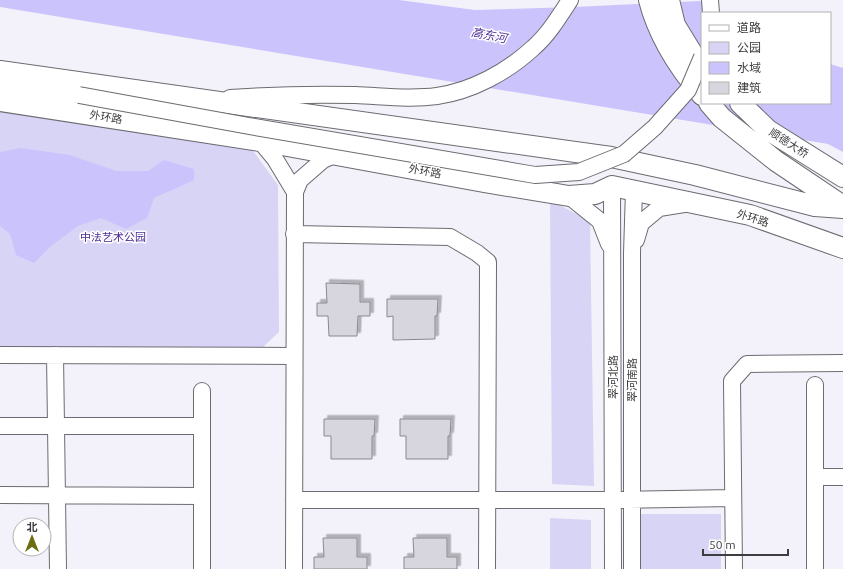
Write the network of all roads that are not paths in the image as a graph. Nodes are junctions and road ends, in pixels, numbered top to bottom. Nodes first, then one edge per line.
1 (570, 0) edge
2 (649, 0) edge
3 (669, 0) edge
4 (710, 0) edge
5 (711, 12) edge
6 (701, 59) edge
7 (701, 65) edge
8 (0, 71) edge
9 (0, 87) edge
10 (701, 94) edge
11 (203, 99) junction
12 (0, 101) edge
13 (710, 104) edge
14 (741, 104) edge
15 (260, 141) junction
16 (334, 155) junction
17 (611, 157) junction
18 (635, 162) junction
19 (843, 177) edge
20 (612, 186) junction
21 (634, 190) junction
22 (295, 192) junction
23 (569, 196) junction
24 (690, 202) junction
25 (843, 207) edge
26 (294, 234) junction
27 (843, 248) edge
28 (613, 252) junction
29 (632, 253) junction
30 (0, 355) edge
31 (55, 355) junction
32 (294, 356) junction
33 (843, 363) edge
34 (815, 385) dead end
35 (202, 390) dead end
36 (0, 426) edge
37 (56, 426) junction
38 (202, 426) junction
39 (815, 477) junction
40 (843, 477) edge
41 (0, 495) edge
42 (57, 495) junction
43 (202, 496) junction
44 (734, 498) junction
45 (632, 499) junction
46 (294, 500) junction
47 (487, 500) junction
48 (612, 500) junction
49 (58, 569) edge
50 (202, 569) edge
51 (294, 569) edge
52 (487, 569) edge
53 (613, 569) edge
54 (632, 569) edge
55 (734, 569) edge
56 (815, 569) edge

1 - 11 street
2 - 10 main road
3 - 7 main road
4 - 5 street
6 - 9 street, bridge
8 - 11 main road
11 - 17 main road
12 - 15 main road, 外环路
13 - 25 main road
14 - 19 main road, 顺德大桥
15 - 16 main road, 外环路
15 - 22 street
16 - 22 street
16 - 23 main road, 外环路
17 - 18 main road
17 - 20 main road
18 - 21 main road
18 - 25 main road
20 - 21 main road, 外环路
20 - 23 main road, 外环路
20 - 28 street, 翠河北路
21 - 24 main road, 外环路
21 - 29 street, 翠河南路
22 - 26 street
23 - 28 street
24 - 27 main road, 外环路
24 - 29 street
26 - 32 street
26 - 47 street
28 - 48 street, 翠河北路
29 - 45 street, 翠河南路
30 - 31 street
31 - 32 street
31 - 37 street
32 - 46 street
33 - 44 street
34 - 39 street
35 - 38 street
36 - 37 street
37 - 38 street
37 - 42 street
38 - 43 street
39 - 40 street
39 - 56 street
41 - 42 street
42 - 43 street
42 - 49 street
43 - 50 street
44 - 45 street
44 - 55 street
45 - 48 street
45 - 54 street, 翠河南路
46 - 47 street
46 - 51 street
47 - 48 street
47 - 52 street
48 - 53 street, 翠河北路

